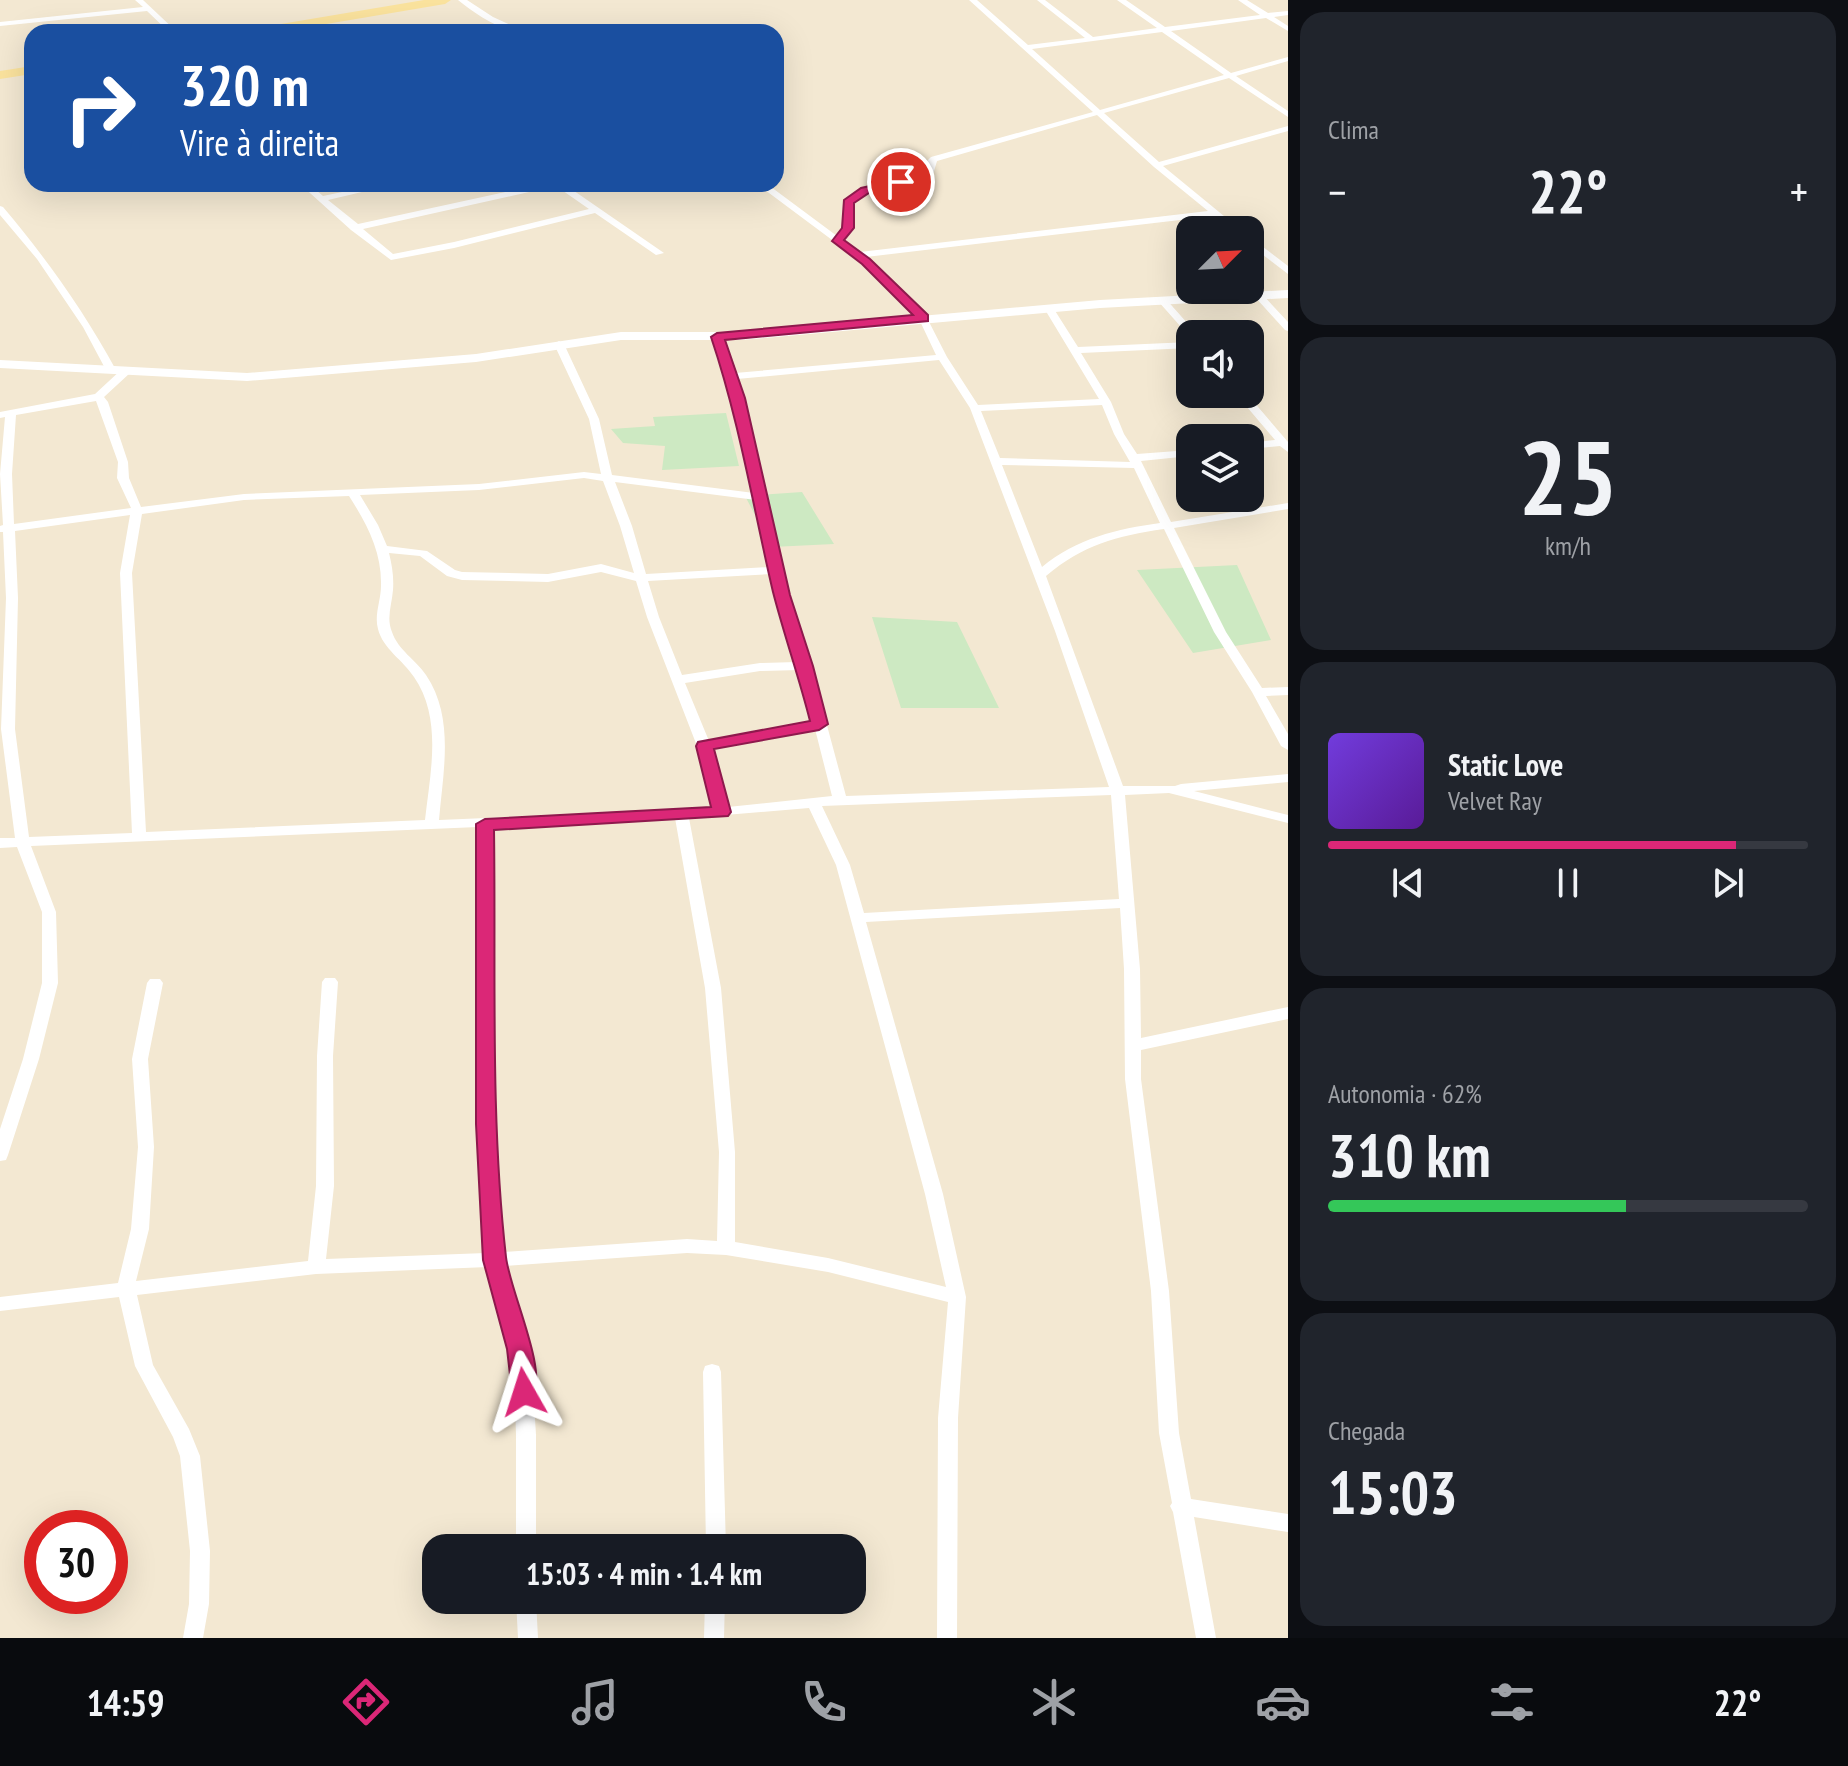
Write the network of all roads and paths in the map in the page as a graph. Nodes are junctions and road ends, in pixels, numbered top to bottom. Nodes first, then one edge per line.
1 (139, 0) edge
2 (445, 0) edge
3 (462, 0) edge
4 (973, 0) edge
5 (1041, 0) edge
6 (1121, 0) edge
7 (1242, 0) edge
8 (148, 9) junction
9 (1288, 13) edge
10 (1267, 15) junction
11 (0, 24) edge
12 (164, 24) edge
13 (304, 24) edge
14 (502, 24) edge
15 (1165, 29) junction
16 (1288, 29) edge
17 (1091, 39) junction
18 (1025, 48) junction
19 (1288, 59) edge
20 (24, 71) edge
21 (1229, 74) junction
22 (0, 75) edge
23 (1100, 113) junction
24 (1288, 115) edge
25 (1288, 128) edge
26 (1157, 165) junction
27 (313, 192) edge
28 (354, 192) edge
29 (519, 192) edge
30 (569, 192) edge
31 (773, 192) edge
32 (321, 199) junction
33 (0, 209) edge
34 (598, 210) junction
35 (1216, 213) junction
36 (1220, 216) edge
37 (847, 219) junction
38 (821, 225) junction
39 (354, 228) junction
40 (838, 241) junction
41 (1264, 251) edge
42 (659, 253) dead end
43 (858, 255) junction
44 (1288, 271) edge
45 (1288, 294) edge
46 (1264, 295) edge
47 (1176, 298) edge
48 (1161, 299) junction
49 (1264, 302) edge
50 (1049, 308) junction
51 (923, 318) junction
52 (1180, 320) edge
53 (1288, 328) edge
54 (717, 337) junction
55 (559, 344) junction
56 (1176, 346) edge
57 (1076, 350) junction
58 (942, 357) junction
59 (0, 364) edge
60 (111, 370) junction
61 (126, 371) junction
62 (732, 376) junction
63 (98, 397) junction
64 (1106, 402) junction
65 (975, 408) junction
66 (1253, 408) edge
67 (6, 414) edge
68 (1264, 446) edge
69 (1285, 446) edge
70 (1176, 455) edge
71 (994, 461) junction
72 (1135, 461) junction
73 (607, 477) junction
74 (352, 492) junction
75 (761, 497) junction
76 (1288, 506) edge
77 (137, 510) junction
78 (1167, 526) junction
79 (3, 529) edge
80 (383, 549) junction
81 (777, 570) junction
82 (1039, 576) junction
83 (640, 578) junction
84 (805, 666) junction
85 (677, 680) junction
86 (1288, 691) edge
87 (1258, 692) junction
88 (819, 724) junction
89 (704, 746) junction
90 (1288, 746) edge
91 (1288, 778) edge
92 (1169, 789) junction
93 (1118, 793) junction
94 (840, 800) junction
95 (813, 802) junction
96 (722, 812) junction
97 (681, 814) junction
98 (1288, 819) edge
99 (485, 824) junction
100 (431, 826) junction
101 (139, 837) junction
102 (0, 843) edge
103 (23, 843) junction
104 (1128, 903) junction
105 (856, 918) junction
106 (330, 982) dead end
107 (155, 983) dead end
108 (1288, 1013) edge
109 (1132, 1046) junction
110 (0, 1155) edge
111 (726, 1248) junction
112 (495, 1260) junction
113 (316, 1267) junction
114 (126, 1287) junction
115 (957, 1297) junction
116 (0, 1304) edge
117 (712, 1372) dead end
118 (1180, 1506) junction
119 (1288, 1523) edge
120 (526, 1534) edge
121 (716, 1534) edge
122 (527, 1614) edge
123 (715, 1614) edge
124 (193, 1638) edge
125 (528, 1638) edge
126 (714, 1638) edge
127 (947, 1638) edge
128 (1206, 1638) edge

1 - 8 street
2 - 13 main road
3 - 14 street
4 - 18 street
5 - 17 street
6 - 15 street
7 - 10 street
8 - 11 street
8 - 12 street
9 - 10 street
10 - 15 street
10 - 16 street
15 - 17 street
15 - 21 street
17 - 18 street
18 - 23 street
19 - 21 street
20 - 22 main road
21 - 23 street
21 - 24 street
23 - 26 street
23 - 37 street
25 - 26 street
26 - 35 street
27 - 32 street
28 - 32 street
29 - 39 street
30 - 34 street
31 - 38 street
32 - 39 street
33 - 60 street
34 - 39 street
34 - 42 street
35 - 36 street
35 - 43 street
37 - 38 street
37 - 40 street
38 - 40 street
40 - 43 street
41 - 44 street
43 - 51 street
45 - 46 street
47 - 48 street
48 - 50 street
48 - 52 street
49 - 53 street
50 - 51 street
50 - 57 street
51 - 54 street
51 - 58 street
54 - 55 street
54 - 62 street
55 - 61 street
55 - 73 street
56 - 57 street
57 - 64 street
58 - 62 street
58 - 65 street
59 - 60 street
60 - 61 street
61 - 63 street
62 - 75 street
63 - 67 street
63 - 77 street
64 - 65 street
64 - 72 street
65 - 71 street
66 - 69 street
67 - 79 street
68 - 69 street
70 - 72 street
71 - 72 street
71 - 82 street
72 - 78 street
73 - 74 street
73 - 75 street
73 - 83 street
74 - 77 street
74 - 80 street
75 - 81 street
76 - 78 street
77 - 79 street
77 - 101 street
78 - 82 street
78 - 87 street
79 - 103 street
80 - 83 street
80 - 100 street
81 - 83 street
81 - 84 street
82 - 93 street
83 - 85 street
84 - 85 street
84 - 88 street
85 - 89 street
86 - 87 street
87 - 90 street
88 - 89 street
88 - 94 street
89 - 96 street
91 - 92 street
92 - 93 street
92 - 98 street
93 - 94 street
93 - 104 street
94 - 95 street
95 - 96 street
95 - 105 street
96 - 97 street
97 - 99 street
97 - 111 street
99 - 100 street
99 - 112 street
100 - 101 street
101 - 103 street
102 - 103 street
103 - 110 street
104 - 105 street
104 - 109 street
105 - 115 street
106 - 113 street
107 - 114 street
108 - 109 street
109 - 118 street
111 - 112 street
111 - 115 street
112 - 113 street
112 - 120 street
113 - 114 street
114 - 116 street
114 - 124 street
115 - 127 street
117 - 121 street
118 - 119 street
118 - 128 street
122 - 125 street
123 - 126 street

